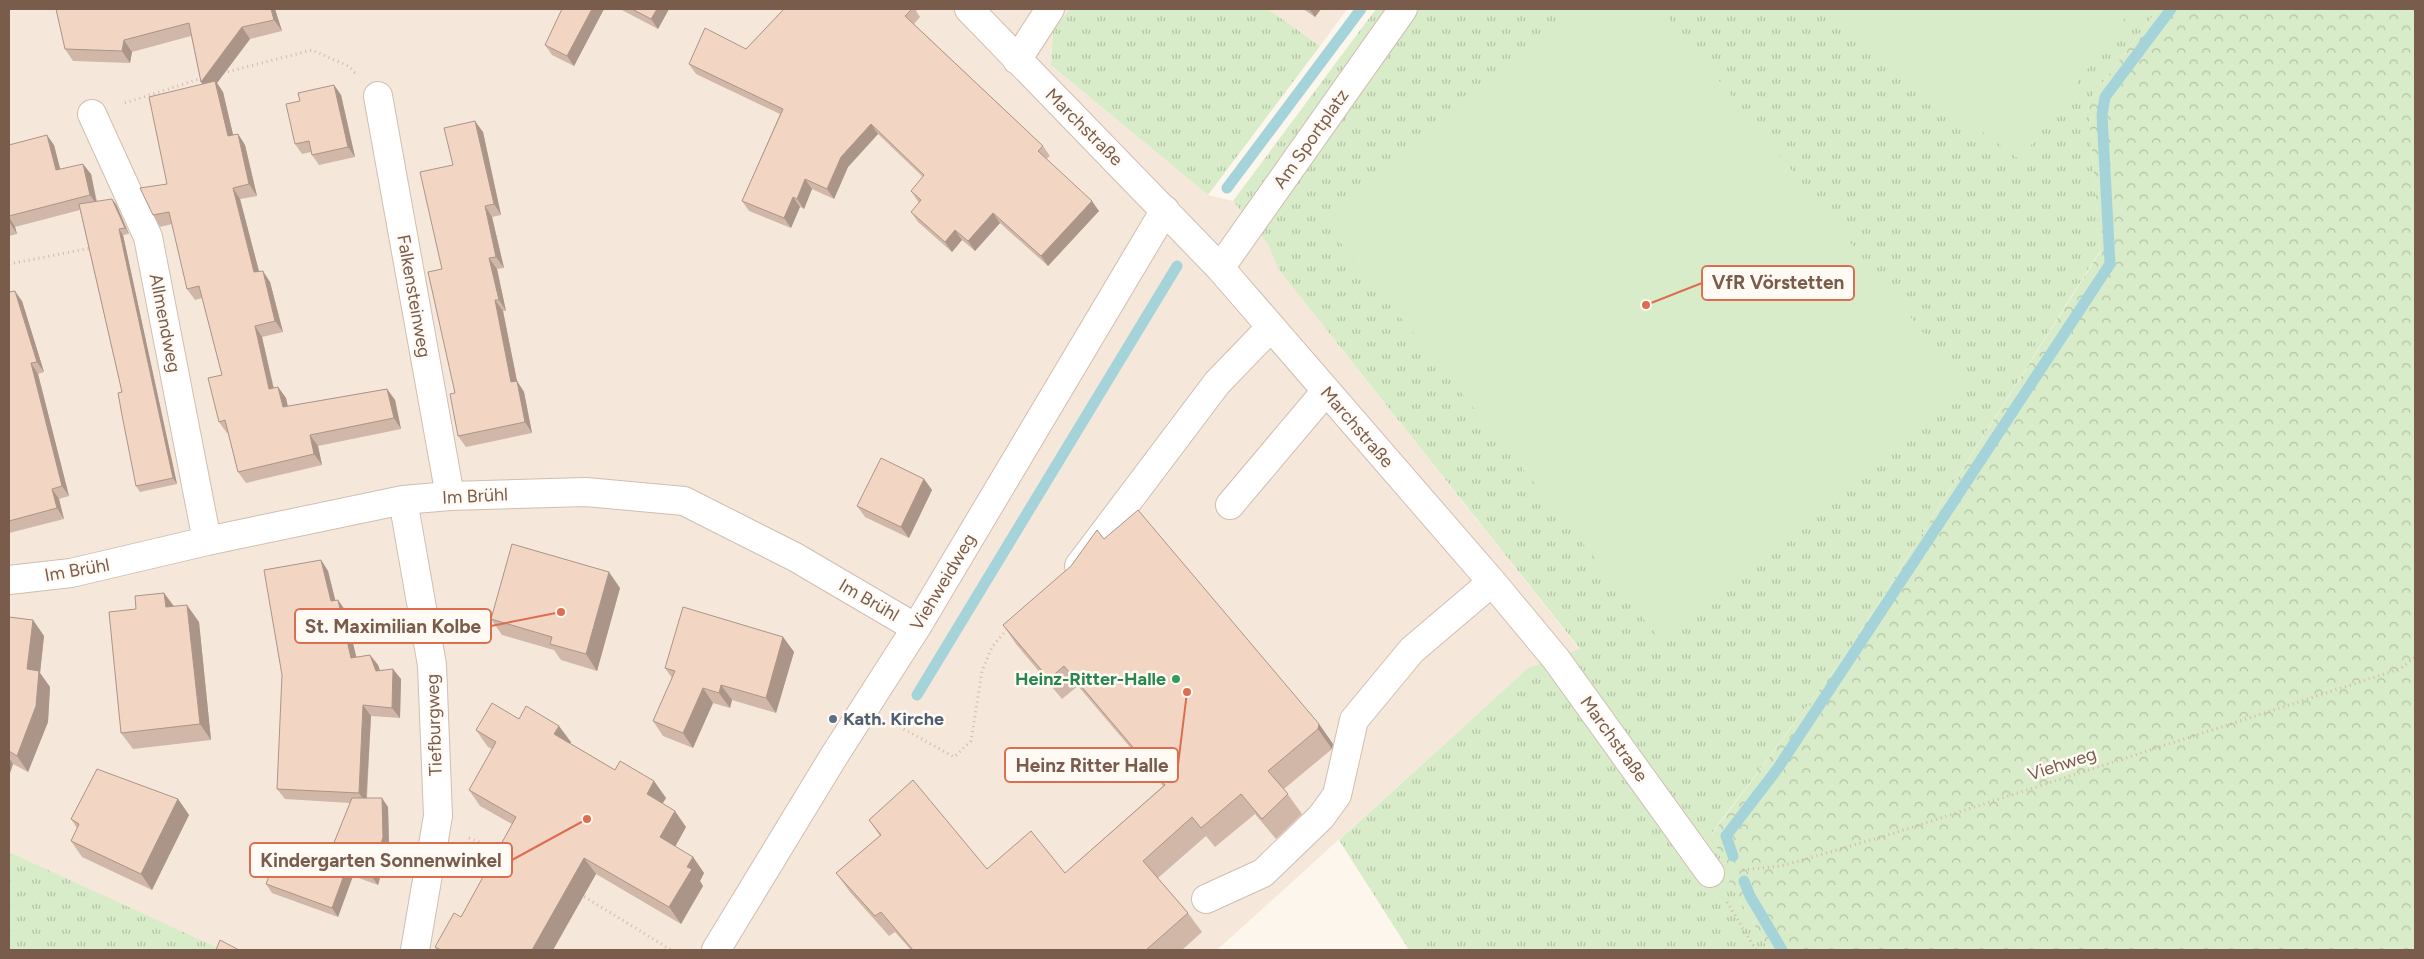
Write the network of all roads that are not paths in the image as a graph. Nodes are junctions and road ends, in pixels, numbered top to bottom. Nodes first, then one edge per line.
1 (969, 9) edge
2 (1050, 9) edge
3 (1403, 9) edge
4 (1017, 60) junction
5 (378, 96) road end
6 (92, 114) road end
7 (1166, 210) junction
8 (1220, 268) junction
9 (1271, 327) junction
10 (1326, 391) junction
11 (450, 496) junction
12 (403, 500) junction
13 (1230, 505) dead end
14 (206, 542) junction
15 (1069, 579) edge
16 (9, 580) edge
17 (1492, 582) junction
18 (916, 628) junction
19 (1710, 873) road end
20 (1206, 899) dead end
21 (416, 950) edge
22 (716, 950) edge

1 - 4 street, Marchstraße
2 - 4 street
3 - 8 street, Am Sportplatz
4 - 7 street, Marchstraße
5 - 11 street, Falkensteinweg
6 - 14 street, Allmendweg
7 - 8 street, Marchstraße
7 - 18 street, Viehweidweg
8 - 9 street, Marchstraße
9 - 10 street, Marchstraße
9 - 15 street
10 - 13 street
10 - 17 street, Marchstraße
11 - 12 street, Im Brühl
11 - 18 street, Im Brühl
12 - 14 street, Im Brühl
12 - 21 street, Tiefburgweg
14 - 16 street, Im Brühl
17 - 19 street, Marchstraße
17 - 20 street
18 - 22 street, Viehweidweg

